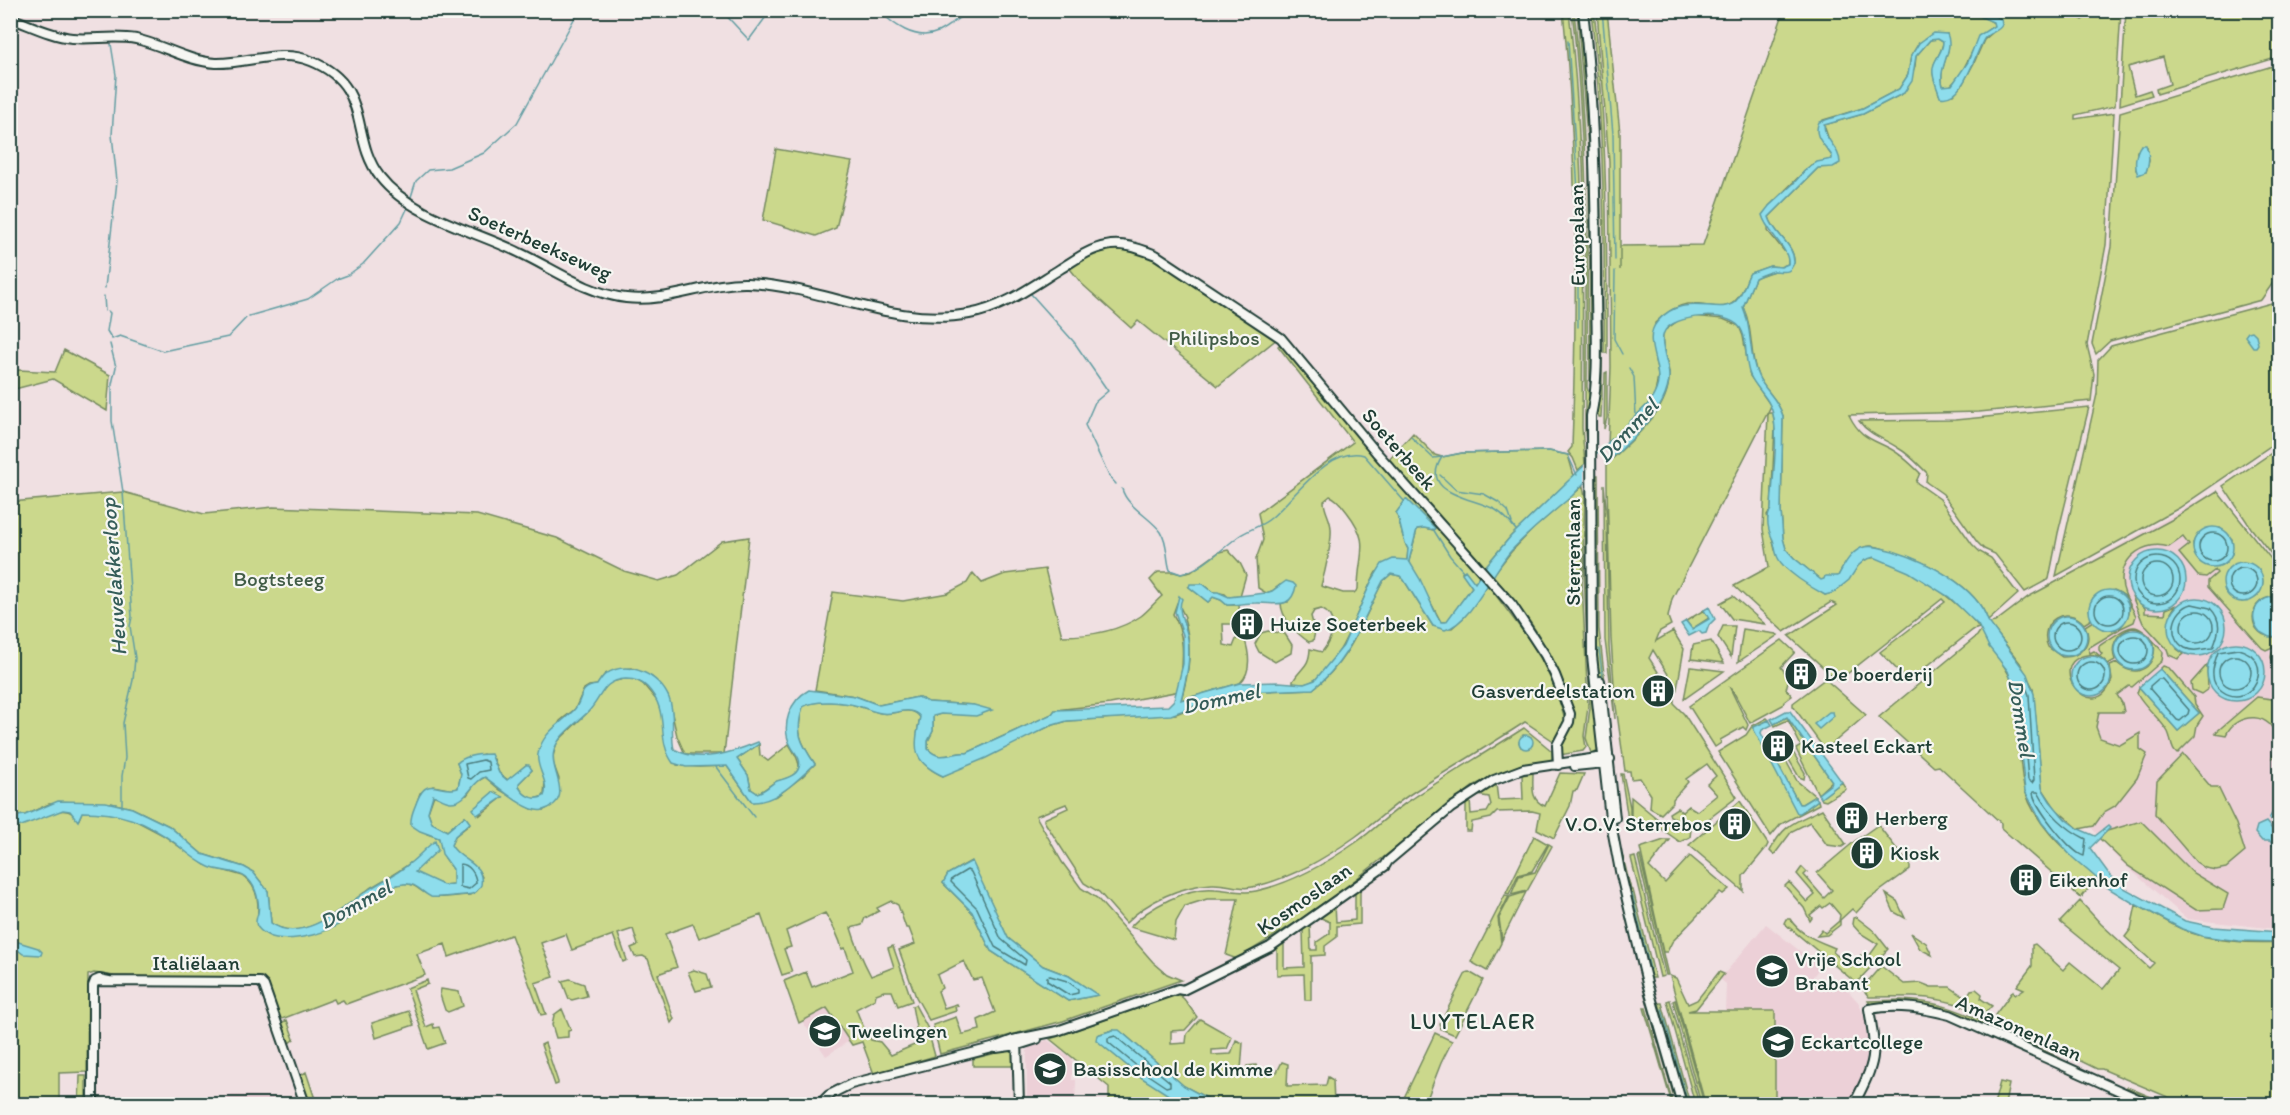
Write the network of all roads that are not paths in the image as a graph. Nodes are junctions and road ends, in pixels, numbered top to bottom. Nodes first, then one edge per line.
1 (1583, 10) edge
2 (10, 18) edge
3 (1281, 338) joint
4 (1591, 459) joint
5 (1606, 760) junction
6 (1562, 765) junction
7 (1017, 1042) junction
8 (93, 1104) edge
9 (305, 1104) edge
10 (820, 1104) edge
11 (1019, 1104) edge
12 (1682, 1104) edge
13 (1854, 1104) edge
14 (2149, 1104) edge

1 - 4 street, Europalaan
2 - 3 street, Soeterbeekseweg
3 - 6 street, Soeterbeek
4 - 5 street, Sterrenlaan
5 - 6 street, Kosmoslaan
5 - 12 street, Sterrenlaan
6 - 7 street, Kosmoslaan
7 - 10 street, Kosmoslaan
7 - 11 street
8 - 9 street, Italiëlaan
13 - 14 street, Amazonenlaan

